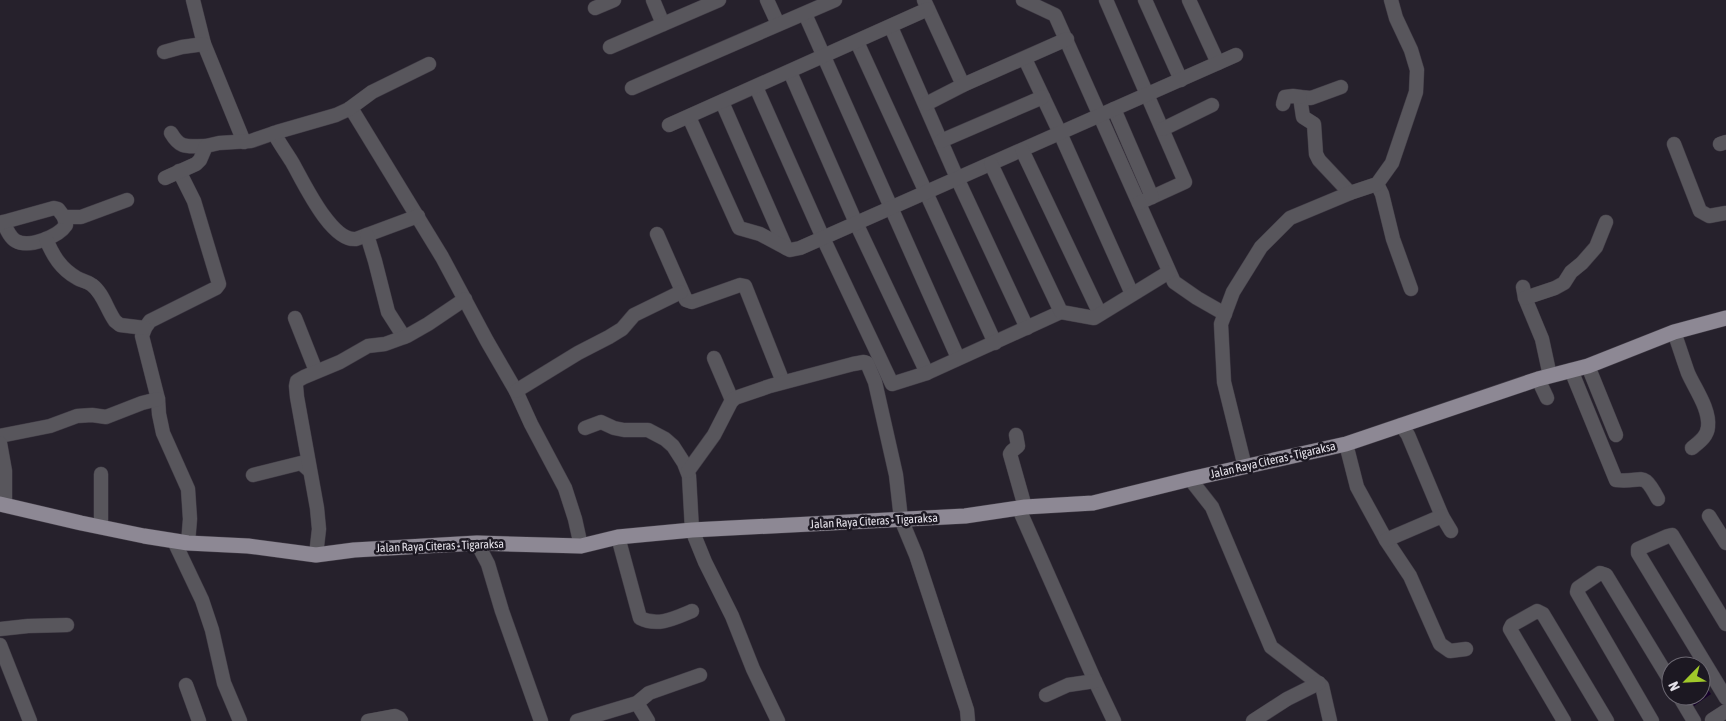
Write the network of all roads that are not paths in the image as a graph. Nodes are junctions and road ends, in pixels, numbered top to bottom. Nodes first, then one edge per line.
1 (192, 0) edge
2 (614, 0) edge
3 (653, 0) edge
4 (719, 0) edge
5 (767, 0) edge
6 (835, 0) edge
7 (1022, 0) edge
8 (1106, 0) edge
9 (1145, 0) edge
10 (1189, 0) edge
11 (1392, 0) edge
12 (926, 5) edge
13 (595, 8) dead end
14 (805, 14) junction
15 (663, 24) junction
16 (778, 24) junction
17 (891, 27) junction
18 (1067, 40) junction
19 (857, 42) junction
20 (204, 44) junction
21 (610, 47) dead end
22 (164, 52) dead end
23 (1236, 55) dead end
24 (824, 57) junction
25 (1025, 59) junction
26 (1218, 63) junction
27 (429, 64) dead end
28 (790, 72) junction
29 (1181, 80) junction
30 (963, 85) junction
31 (756, 87) junction
32 (1341, 87) dead end
33 (632, 88) dead end
34 (1148, 94) junction
35 (1043, 97) junction
36 (1300, 97) junction
37 (722, 102) junction
38 (926, 104) junction
39 (1284, 104) dead end
40 (1212, 105) dead end
41 (349, 109) junction
42 (1114, 109) junction
43 (1101, 115) junction
44 (689, 116) junction
45 (669, 125) dead end
46 (1163, 129) junction
47 (171, 133) dead end
48 (274, 133) junction
49 (1060, 133) junction
50 (942, 141) junction
51 (244, 142) junction
52 (1674, 144) dead end
53 (206, 146) junction
54 (1022, 150) junction
55 (991, 164) junction
56 (179, 171) junction
57 (165, 178) dead end
58 (957, 178) junction
59 (1377, 184) junction
60 (925, 192) junction
61 (1350, 192) junction
62 (127, 200) dead end
63 (1145, 200) junction
64 (891, 208) junction
65 (1726, 213) edge
66 (418, 216) junction
67 (64, 217) junction
68 (2, 222) edge
69 (1606, 222) dead end
70 (856, 223) junction
71 (657, 234) dead end
72 (367, 235) junction
73 (823, 238) junction
74 (46, 239) junction
75 (786, 248) junction
76 (1169, 272) junction
77 (1411, 290) dead end
78 (681, 292) junction
79 (1132, 294) junction
80 (465, 299) junction
81 (1062, 312) junction
82 (1100, 314) junction
83 (1225, 314) junction
84 (295, 318) dead end
85 (1726, 318) edge
86 (145, 328) junction
87 (1027, 328) junction
88 (1674, 332) junction
89 (404, 337) junction
90 (995, 343) junction
91 (714, 358) dead end
92 (958, 358) junction
93 (1588, 366) junction
94 (1570, 370) junction
95 (316, 372) junction
96 (927, 373) junction
97 (1544, 378) junction
98 (783, 382) junction
99 (516, 391) junction
100 (1547, 398) dead end
101 (158, 399) junction
102 (732, 400) junction
103 (1401, 425) junction
104 (585, 428) dead end
105 (1016, 435) dead end
106 (1616, 435) dead end
107 (0, 436) edge
108 (0, 443) edge
109 (1346, 444) junction
110 (1692, 448) dead end
111 (1245, 468) junction
112 (310, 470) junction
113 (688, 471) junction
114 (101, 474) dead end
115 (254, 475) dead end
116 (1190, 479) junction
117 (1658, 499) dead end
118 (2, 504) edge
119 (1022, 508) junction
120 (1442, 516) junction
121 (1709, 516) dead end
122 (901, 519) junction
123 (101, 527) junction
124 (692, 530) junction
125 (1451, 530) dead end
126 (618, 537) junction
127 (1386, 540) junction
128 (181, 542) junction
129 (477, 543) junction
130 (1726, 543) edge
131 (581, 546) junction
132 (316, 555) junction
133 (692, 611) dead end
134 (1726, 624) edge
135 (67, 625) dead end
136 (0, 629) edge
137 (0, 645) edge
138 (1466, 649) dead end
139 (1661, 665) edge
140 (700, 675) dead end
141 (1095, 682) junction
142 (1319, 682) junction
143 (6, 684) edge
144 (186, 685) dead end
145 (1046, 695) dead end
146 (1726, 698) edge
147 (637, 703) junction
148 (1685, 706) edge
149 (1726, 711) edge
150 (30, 721) edge
151 (199, 721) edge
152 (240, 721) edge
153 (368, 721) edge
154 (401, 721) edge
155 (541, 721) edge
156 (577, 721) edge
157 (648, 721) edge
158 (778, 721) edge
159 (968, 721) edge
160 (1114, 721) edge
161 (1253, 721) edge
162 (1330, 721) edge
163 (1564, 721) edge
164 (1607, 721) edge
165 (1652, 721) edge
166 (1694, 721) edge
167 (1712, 721) edge

1 - 20 street
2 - 13 street
3 - 15 street
4 - 15 street
5 - 16 street
6 - 14 street
7 - 18 street
8 - 34 street
9 - 29 street
10 - 26 street
11 - 59 street
12 - 17 street
12 - 30 street
14 - 16 street
14 - 24 street
15 - 21 street
16 - 33 street
17 - 19 street
17 - 38 street
18 - 25 street
18 - 43 street
19 - 24 street
19 - 60 street
20 - 22 street
20 - 51 street
23 - 26 street
24 - 28 street
24 - 64 street
25 - 30 street
25 - 35 street
26 - 29 street
27 - 41 street
28 - 31 street
28 - 70 street
29 - 34 street
30 - 38 street
31 - 37 street
31 - 73 street
32 - 36 street
34 - 42 street
34 - 46 street
35 - 49 street
35 - 50 street
36 - 39 street
36 - 61 street
37 - 44 street
37 - 75 street
38 - 50 street
40 - 46 street
41 - 48 street
41 - 66 street
42 - 43 street
42 - 63 street
43 - 49 street
43 - 63 street
44 - 45 street
44 - 75 street
46 - 63 street
47 - 53 street
48 - 51 street
48 - 72 street
49 - 54 street
49 - 79 street
50 - 58 street
51 - 53 street
52 - 65 street
53 - 56 street
54 - 55 street
54 - 82 street
55 - 58 street
55 - 81 street
56 - 57 street
56 - 86 street
58 - 60 street
58 - 87 street
59 - 61 street
59 - 77 street
60 - 64 street
60 - 90 street
61 - 83 street
62 - 67 street
63 - 76 street
64 - 70 street
64 - 92 street
66 - 72 street
66 - 80 street
67 - 68 street
67 - 74 street
68 - 74 street
69 - 97 street
70 - 73 street
70 - 96 street
71 - 78 street
72 - 89 street
73 - 75 street
73 - 96 street
74 - 86 street
76 - 79 street
76 - 83 street
78 - 98 street
78 - 99 street
79 - 82 street
80 - 89 street
80 - 99 street
81 - 82 street
81 - 87 street
83 - 111 street
84 - 95 street
85 - 88 main road, Jalan Raya Citeras - Tigaraksa
86 - 101 street
87 - 90 street
88 - 93 main road, Jalan Raya Citeras - Tigaraksa
88 - 110 street
89 - 95 street
90 - 92 street
91 - 102 street
92 - 96 street
93 - 94 main road, Jalan Raya Citeras - Tigaraksa
93 - 106 street
94 - 97 main road, Jalan Raya Citeras - Tigaraksa
94 - 117 street
95 - 112 street
97 - 100 street
97 - 103 main road, Jalan Raya Citeras - Tigaraksa
98 - 102 street
98 - 122 street
99 - 131 street
101 - 107 street
101 - 128 street
102 - 113 street
103 - 109 main road, Jalan Raya Citeras - Tigaraksa
103 - 120 street
104 - 113 street
105 - 119 street
108 - 118 street
109 - 111 main road, Jalan Raya Citeras - Tigaraksa
109 - 127 street
111 - 116 main road, Jalan Raya Citeras - Tigaraksa
112 - 115 street
112 - 132 street
113 - 124 street
114 - 123 street
116 - 119 main road, Jalan Raya Citeras - Tigaraksa
116 - 142 street
118 - 123 main road, Jalan Raya Citeras - Tigaraksa
119 - 122 main road, Jalan Raya Citeras - Tigaraksa
119 - 141 street
120 - 125 street
120 - 127 street
121 - 130 street
122 - 124 main road, Jalan Raya Citeras - Tigaraksa
122 - 159 street
123 - 128 main road, Jalan Raya Citeras - Tigaraksa
124 - 126 main road, Jalan Raya Citeras - Tigaraksa
124 - 158 street
126 - 131 main road, Jalan Raya Citeras - Tigaraksa
126 - 133 street
127 - 138 street
128 - 132 main road, Jalan Raya Citeras - Tigaraksa
128 - 152 street
129 - 131 main road, Jalan Raya Citeras - Tigaraksa
129 - 132 main road, Jalan Raya Citeras - Tigaraksa
129 - 155 street
134 - 146 street
135 - 136 street
137 - 143 street
139 - 165 street
140 - 147 street
141 - 145 street
141 - 160 street
142 - 161 street
142 - 162 street
143 - 150 street
144 - 151 street
147 - 156 street
147 - 157 street
148 - 166 street
149 - 167 street
153 - 154 street
163 - 164 street

